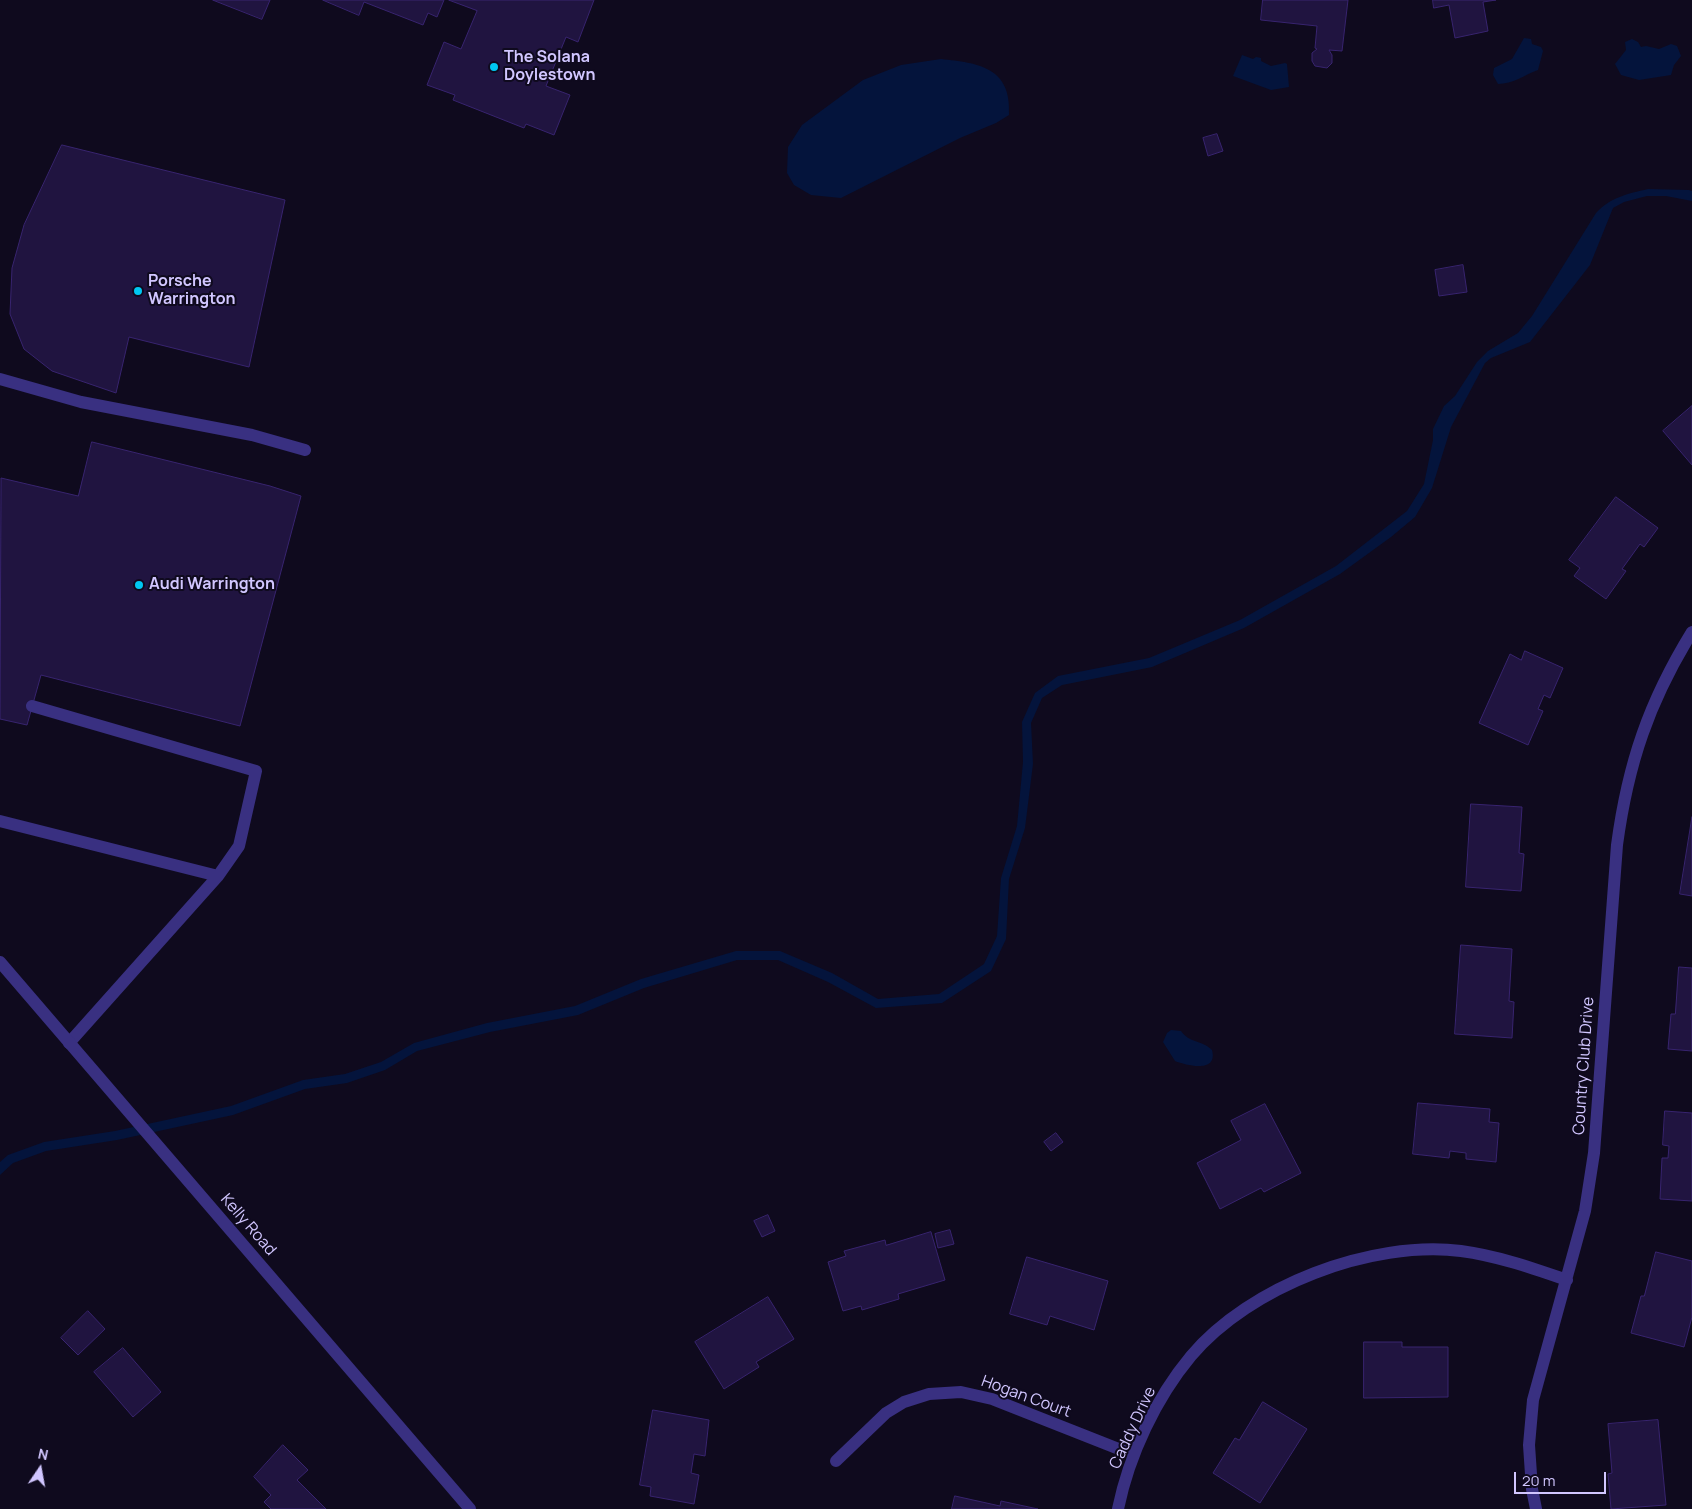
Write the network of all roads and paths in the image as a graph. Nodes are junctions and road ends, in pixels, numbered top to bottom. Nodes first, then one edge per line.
1 (0, 379) edge
2 (305, 450) dead end
3 (1692, 632) edge
4 (32, 706) dead end
5 (0, 821) edge
6 (218, 876) junction
7 (0, 962) edge
8 (69, 1043) junction
9 (1567, 1280) junction
10 (1134, 1455) junction
11 (836, 1461) dead end
12 (470, 1509) edge
13 (1118, 1509) edge
14 (1536, 1509) edge

1 - 2 street
3 - 9 street, Country Club Drive
4 - 6 street
5 - 6 street
6 - 8 street
7 - 8 street, Kelly Road
8 - 12 street, Kelly Road
9 - 10 street, Caddy Drive
9 - 14 street, Country Club Drive
10 - 11 street, Hogan Court
10 - 13 street, Caddy Drive

